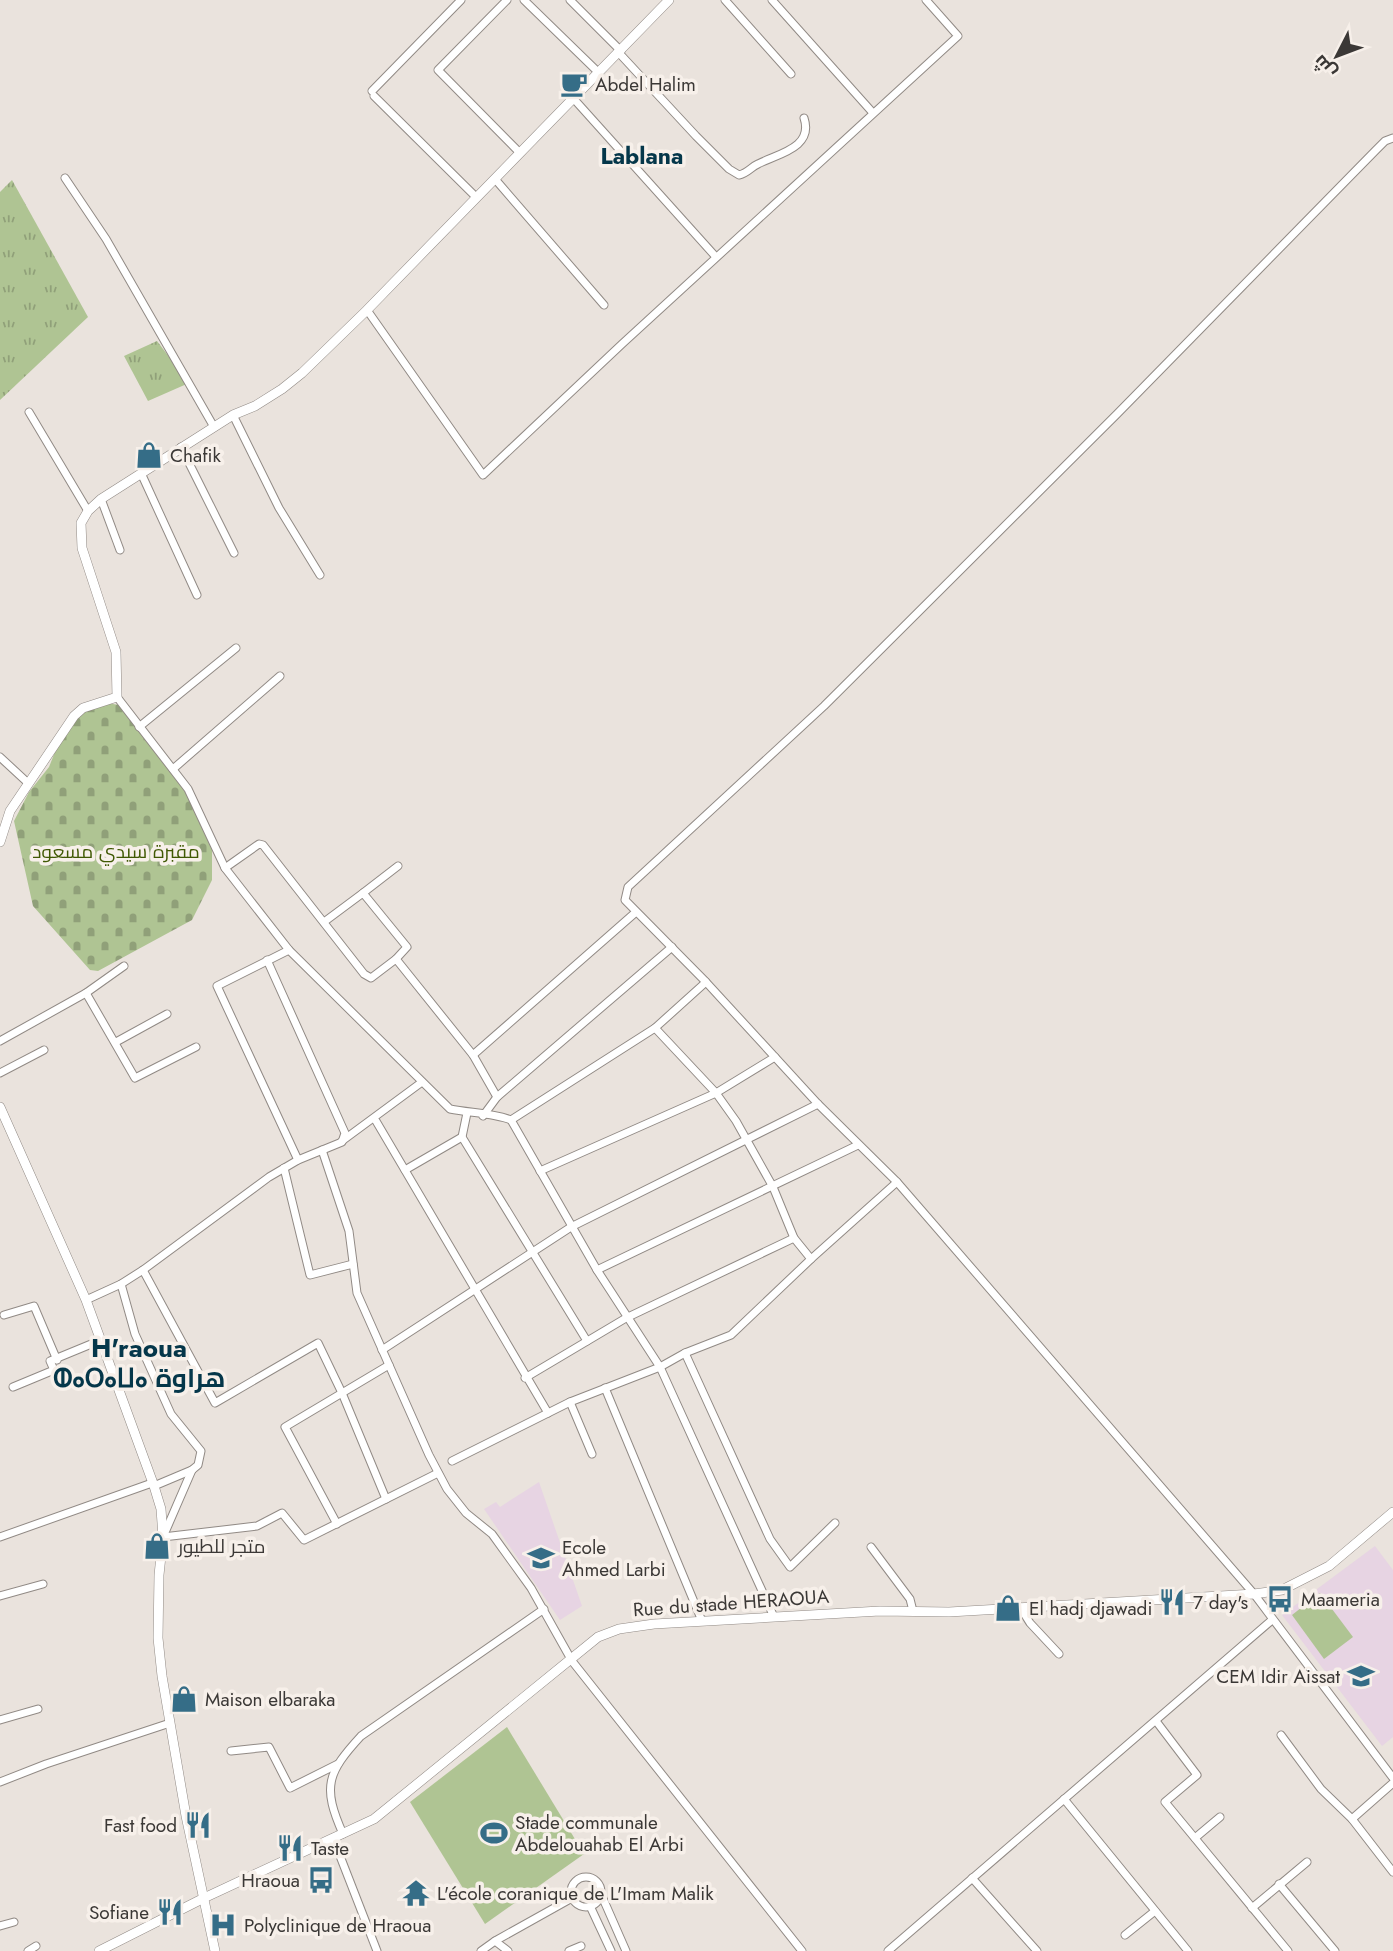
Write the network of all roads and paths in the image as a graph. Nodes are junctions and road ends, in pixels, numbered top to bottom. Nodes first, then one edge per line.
1 (461, 0) edge
2 (507, 0) edge
3 (524, 0) edge
4 (570, 0) edge
5 (725, 0) edge
6 (772, 0) edge
7 (926, 0) edge
8 (663, 2) edge
9 (620, 52) junction
10 (599, 73) junction
11 (791, 74) dead end
12 (573, 98) junction
13 (873, 113) junction
14 (804, 118) dead end
15 (1393, 138) edge
16 (519, 152) junction
17 (65, 178) dead end
18 (495, 179) junction
19 (476, 197) junction
20 (716, 257) junction
21 (604, 305) dead end
22 (368, 310) junction
23 (30, 412) dead end
24 (233, 415) junction
25 (214, 427) junction
26 (181, 447) junction
27 (141, 473) junction
28 (101, 499) junction
29 (88, 511) junction
30 (120, 550) dead end
31 (234, 553) dead end
32 (320, 575) dead end
33 (197, 596) dead end
34 (236, 648) dead end
35 (281, 676) dead end
36 (117, 697) junction
37 (139, 727) junction
38 (0, 757) edge
39 (173, 769) junction
40 (28, 783) junction
41 (0, 842) edge
42 (398, 866) dead end
43 (225, 868) junction
44 (363, 893) junction
45 (636, 912) junction
46 (324, 922) junction
47 (672, 947) junction
48 (289, 950) junction
49 (396, 959) junction
50 (267, 960) junction
51 (124, 966) dead end
52 (706, 982) junction
53 (86, 993) junction
54 (167, 1014) dead end
55 (655, 1028) junction
56 (0, 1041) edge
57 (116, 1042) junction
58 (197, 1047) dead end
59 (44, 1050) dead end
60 (473, 1055) junction
61 (775, 1057) junction
62 (0, 1073) edge
63 (422, 1082) junction
64 (716, 1093) junction
65 (497, 1097) junction
66 (818, 1104) junction
67 (467, 1112) junction
68 (1, 1114) edge
69 (483, 1116) junction
70 (511, 1120) junction
71 (376, 1121) dead end
72 (462, 1137) junction
73 (745, 1138) junction
74 (342, 1142) junction
75 (858, 1145) junction
76 (322, 1150) junction
77 (298, 1160) junction
78 (284, 1168) junction
79 (405, 1170) junction
80 (540, 1171) junction
81 (897, 1182) junction
82 (773, 1187) junction
83 (571, 1227) junction
84 (794, 1238) junction
85 (533, 1252) junction
86 (811, 1259) junction
87 (353, 1264) junction
88 (143, 1270) junction
89 (597, 1270) junction
90 (121, 1284) junction
91 (476, 1289) junction
92 (86, 1300) junction
93 (4, 1315) dead end
94 (626, 1318) junction
95 (100, 1340) junction
96 (587, 1341) junction
97 (382, 1350) junction
98 (685, 1353) junction
99 (57, 1360) junction
100 (389, 1365) junction
101 (660, 1367) junction
102 (526, 1377) junction
103 (13, 1387) dead end
104 (605, 1388) junction
105 (342, 1393) junction
106 (570, 1402) junction
107 (548, 1413) junction
108 (592, 1454) dead end
109 (453, 1461) dead end
110 (192, 1470) junction
111 (438, 1473) junction
112 (153, 1485) junction
113 (386, 1499) junction
114 (1393, 1512) edge
115 (835, 1523) dead end
116 (337, 1524) junction
117 (0, 1537) edge
118 (163, 1537) junction
119 (870, 1548) dead end
120 (43, 1584) dead end
121 (1254, 1594) junction
122 (0, 1596) edge
123 (1020, 1607) junction
124 (544, 1609) junction
125 (913, 1611) junction
126 (774, 1617) junction
127 (1272, 1620) junction
128 (702, 1621) junction
129 (1059, 1654) dead end
130 (572, 1661) junction
131 (38, 1709) dead end
132 (0, 1720) edge
133 (1156, 1721) junction
134 (170, 1723) junction
135 (1282, 1735) dead end
136 (231, 1751) dead end
137 (338, 1763) junction
138 (1393, 1780) edge
139 (0, 1782) edge
140 (1064, 1799) junction
141 (1220, 1817) dead end
142 (1352, 1819) junction
143 (343, 1834) junction
144 (333, 1838) junction
145 (1195, 1838) junction
146 (1307, 1862) dead end
147 (1393, 1872) edge
148 (972, 1878) junction
149 (1279, 1884) junction
150 (601, 1894) junction
151 (204, 1898) junction
152 (572, 1898) junction
153 (590, 1906) junction
154 (1252, 1908) junction
155 (1155, 1911) junction
156 (14, 1922) dead end
157 (0, 1926) edge
158 (1125, 1935) dead end
159 (495, 1941) junction
160 (36, 1946) dead end
161 (581, 1946) dead end
162 (28, 1951) edge
163 (99, 1951) edge
164 (215, 1951) edge
165 (377, 1951) edge
166 (481, 1951) edge
167 (508, 1951) edge
168 (569, 1951) edge
169 (611, 1951) edge
170 (626, 1951) edge
171 (802, 1951) edge
172 (888, 1951) edge
173 (1037, 1951) edge
174 (1188, 1951) edge
175 (1288, 1951) edge
176 (1335, 1951) edge

1 - 19 street
2 - 16 street
3 - 10 street
4 - 9 street
5 - 11 street
6 - 13 street
7 - 13 street
8 - 9 street
9 - 10 street
9 - 14 street
10 - 12 street
12 - 16 street
12 - 20 street
13 - 20 street
15 - 45 street
16 - 18 street
17 - 25 street
18 - 19 street
18 - 21 street
19 - 22 street
20 - 22 street
22 - 24 street
23 - 29 street
24 - 25 street
24 - 32 street
25 - 26 street
26 - 27 street
26 - 31 street
27 - 28 street
27 - 33 street
28 - 29 street
28 - 30 street
29 - 36 street
34 - 37 street
35 - 39 street
36 - 37 street
36 - 40 street
37 - 39 street
38 - 40 street
39 - 43 street
40 - 41 street
42 - 44 street
43 - 46 street
43 - 48 street
44 - 46 street
44 - 49 street
45 - 47 street
45 - 60 street
46 - 49 street
47 - 52 street
47 - 65 street
48 - 50 street
48 - 63 street
49 - 60 street
50 - 74 street
50 - 77 street
51 - 53 street
52 - 55 street
52 - 61 street
53 - 56 street
53 - 57 street
54 - 57 street
55 - 64 street
55 - 70 street
57 - 58 street
59 - 62 street
60 - 65 street
61 - 64 street
61 - 66 street
63 - 67 street
63 - 74 street
64 - 73 street
64 - 80 street
65 - 69 street
66 - 73 street
66 - 75 street
67 - 69 street
67 - 72 street
68 - 92 street
69 - 70 street
70 - 80 street
71 - 79 street
72 - 79 street
72 - 85 street
73 - 82 street
73 - 83 street
74 - 76 street
75 - 81 street
75 - 82 street
76 - 77 street
76 - 87 street
77 - 78 street
78 - 87 street
78 - 88 street
79 - 91 street
80 - 83 street
81 - 86 street
81 - 121 street
82 - 84 street
82 - 89 street
83 - 85 street
83 - 89 street
84 - 86 street
84 - 94 street
85 - 91 street
85 - 96 street
86 - 98 street
87 - 97 street
88 - 90 street
88 - 105 street
89 - 94 street
90 - 92 street
90 - 110 street
91 - 97 street
91 - 102 street
92 - 95 street
93 - 99 street
94 - 96 street
94 - 101 street
95 - 99 street
95 - 112 street
96 - 102 street
97 - 100 street
98 - 101 street
98 - 115 street
99 - 103 street
100 - 105 street
100 - 111 street
101 - 104 street
101 - 126 street
102 - 107 street
104 - 106 street
104 - 128 street
105 - 113 street
105 - 116 street
106 - 107 street
106 - 108 street
107 - 109 street
110 - 112 street
110 - 118 street
111 - 113 street
111 - 124 street
112 - 117 street
112 - 118 street
113 - 116 street
114 - 121 street, Rue du stade HERAOUA
116 - 118 street
118 - 134 street
119 - 125 street
120 - 122 street
121 - 123 street, Rue du stade HERAOUA
121 - 127 street
123 - 125 street, Rue du stade HERAOUA
123 - 129 street
124 - 130 street
124 - 137 street
125 - 126 street, Rue du stade HERAOUA
126 - 128 street, Rue du stade HERAOUA
127 - 133 street
127 - 138 street
128 - 130 street, Rue du stade HERAOUA
130 - 143 street, Rue du stade HERAOUA
130 - 171 street
131 - 132 street
133 - 140 street
133 - 145 street
134 - 139 street
134 - 151 street
135 - 142 street
136 - 137 street
137 - 143 street
138 - 142 street
140 - 148 street
140 - 155 street
141 - 145 street
142 - 147 street
143 - 144 street, Rue du stade HERAOUA
144 - 151 street, Rue du stade HERAOUA
144 - 165 street
145 - 154 street
146 - 149 street
148 - 172 street
148 - 173 street
149 - 154 street
149 - 176 street
150 - 152 street
150 - 153 street
150 - 170 street
151 - 163 street, Rue du stade HERAOUA
151 - 164 street
152 - 153 street
152 - 159 street
153 - 169 street
154 - 175 street
155 - 158 street
155 - 174 street
156 - 157 street
159 - 166 street
159 - 167 street
160 - 162 street
161 - 168 street

